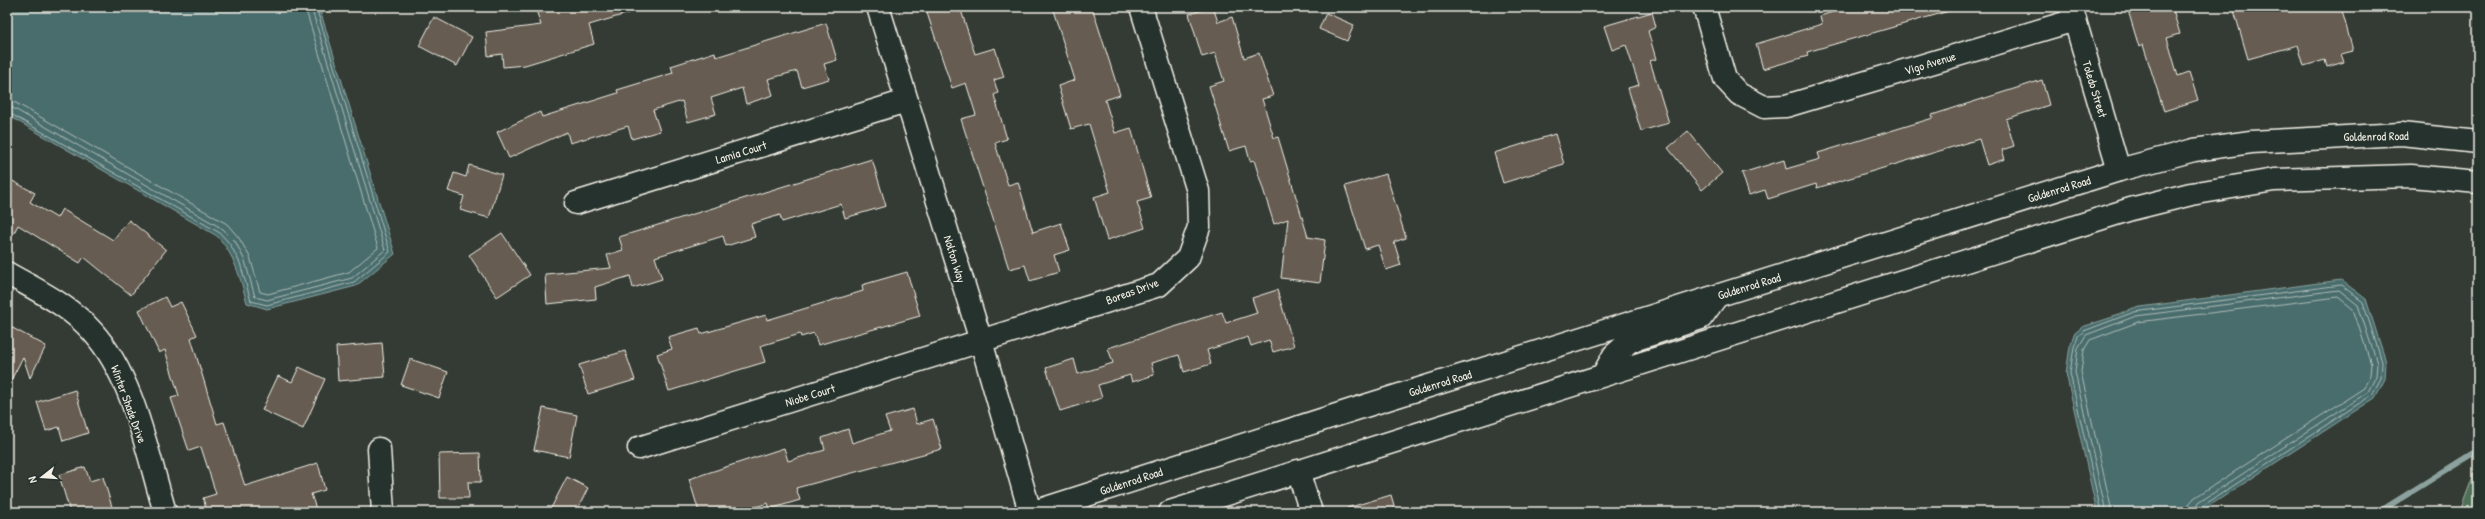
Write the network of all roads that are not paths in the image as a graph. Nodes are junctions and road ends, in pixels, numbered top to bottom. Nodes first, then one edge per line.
1 (878, 7) edge
2 (1141, 7) edge
3 (1704, 7) edge
4 (2073, 13) edge
5 (906, 101) junction
6 (2478, 142) edge
7 (2120, 170) junction
8 (2478, 182) edge
9 (576, 203) dead end
10 (7, 273) edge
11 (1717, 296) junction
12 (981, 341) junction
13 (1603, 375) junction
14 (638, 448) dead end
15 (379, 449) dead end
16 (1298, 471) junction
17 (165, 512) edge
18 (383, 512) edge
19 (1030, 512) edge
20 (1034, 512) edge
21 (1170, 512) edge
22 (1311, 512) edge

1 - 5 main road, Nolton Way
2 - 12 main road, Boreas Drive
3 - 4 main road, Vigo Avenue
4 - 7 main road, Toledo Street
5 - 9 main road, Lamia Court
5 - 12 main road, Nolton Way
6 - 7 main road, Goldenrod Road
7 - 11 main road, Goldenrod Road
8 - 13 main road
10 - 17 main road, Winter Shade Drive
11 - 13 main road
11 - 20 main road, Goldenrod Road
12 - 14 main road, Niobe Court
12 - 19 main road, Nolton Way
13 - 16 main road
15 - 18 main road
16 - 21 main road
16 - 22 main road

